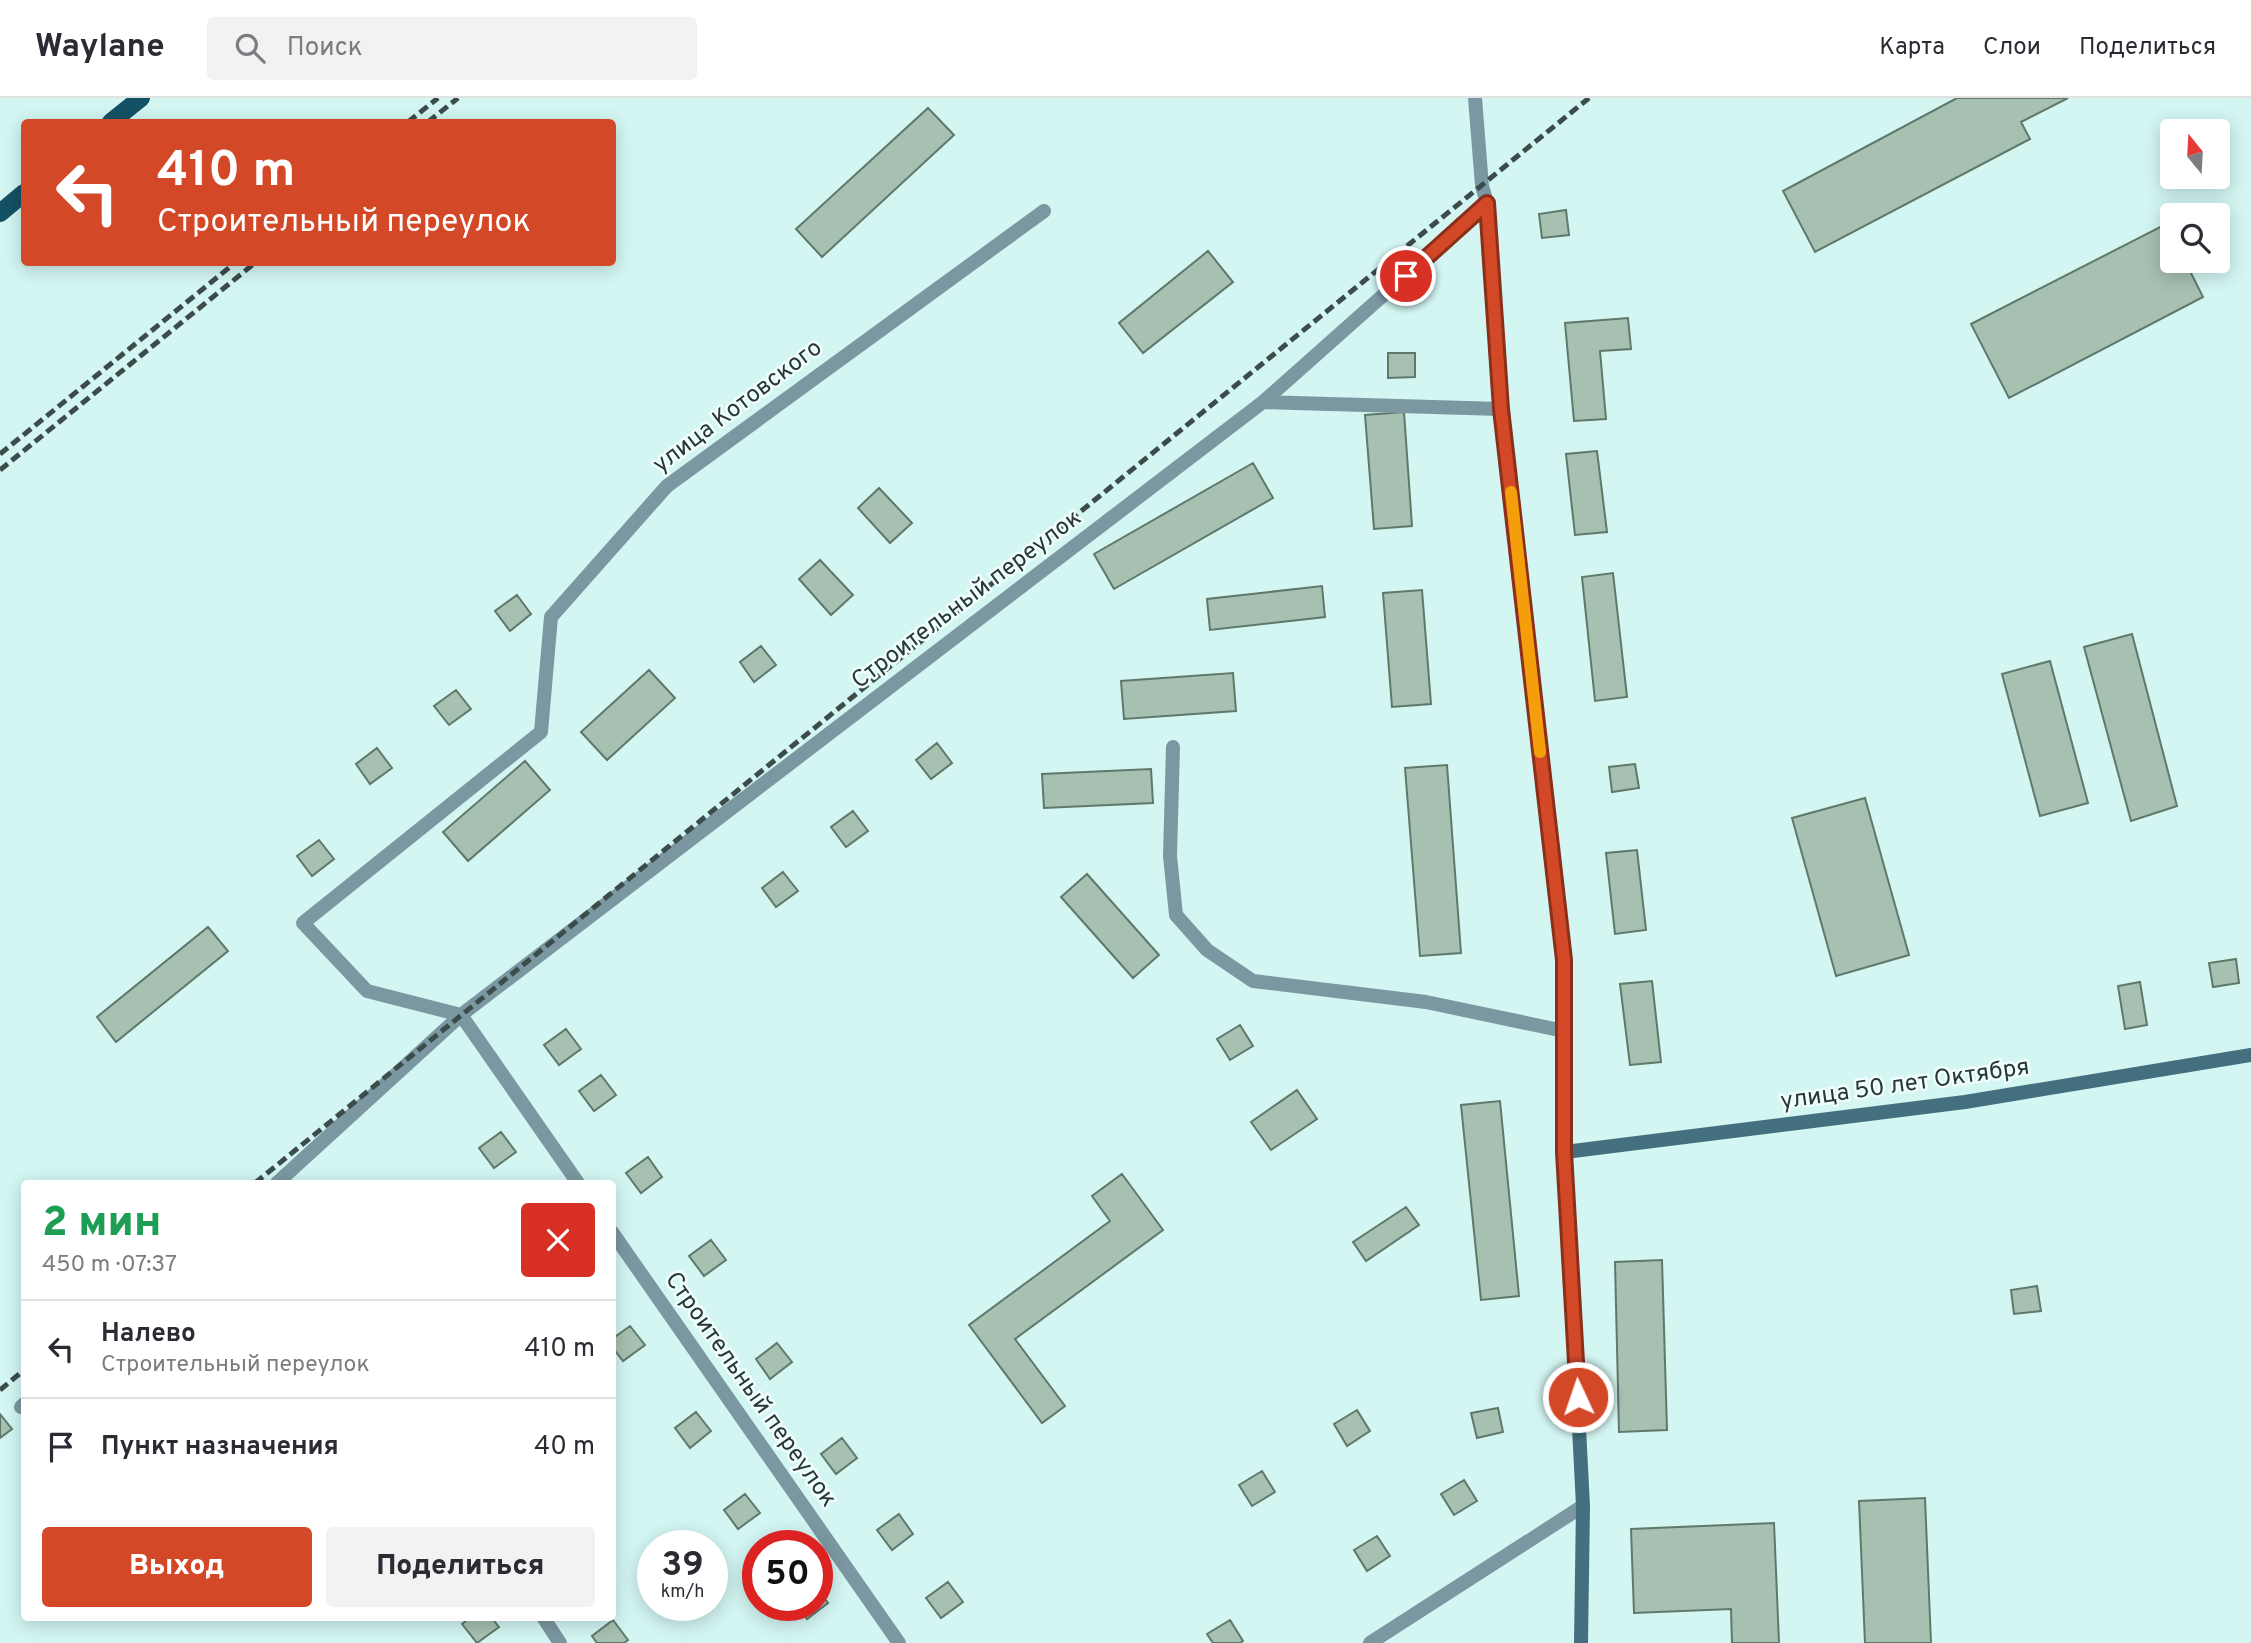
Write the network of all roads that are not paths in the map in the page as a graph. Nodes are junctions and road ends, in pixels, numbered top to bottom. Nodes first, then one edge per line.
1 (141, 98) edge
2 (1475, 98) edge
3 (115, 119) edge
4 (21, 196) edge
5 (1487, 203) junction
6 (1044, 211) dead end
7 (0, 213) edge
8 (1263, 402) junction
9 (1501, 409) junction
10 (1173, 747) dead end
11 (461, 1015) junction
12 (1564, 1031) junction
13 (2251, 1055) edge
14 (1564, 1152) junction
15 (280, 1180) edge
16 (576, 1180) edge
17 (616, 1238) edge
18 (1583, 1506) junction
19 (545, 1621) edge
20 (560, 1643) edge
21 (899, 1643) edge
22 (1370, 1643) edge
23 (1581, 1643) edge

1 - 3 main road
2 - 5 street
4 - 7 main road
5 - 8 street, Строительный переулок
5 - 9 street
6 - 11 street, улица Котовского
8 - 9 street
8 - 11 street, Строительный переулок
9 - 12 street
10 - 12 street
11 - 15 street, Строительный переулок
11 - 16 street
12 - 14 street
13 - 14 main road, улица 50 лет Октября
14 - 18 main road
17 - 21 street, Строительный переулок
18 - 22 street
18 - 23 main road
19 - 20 street

